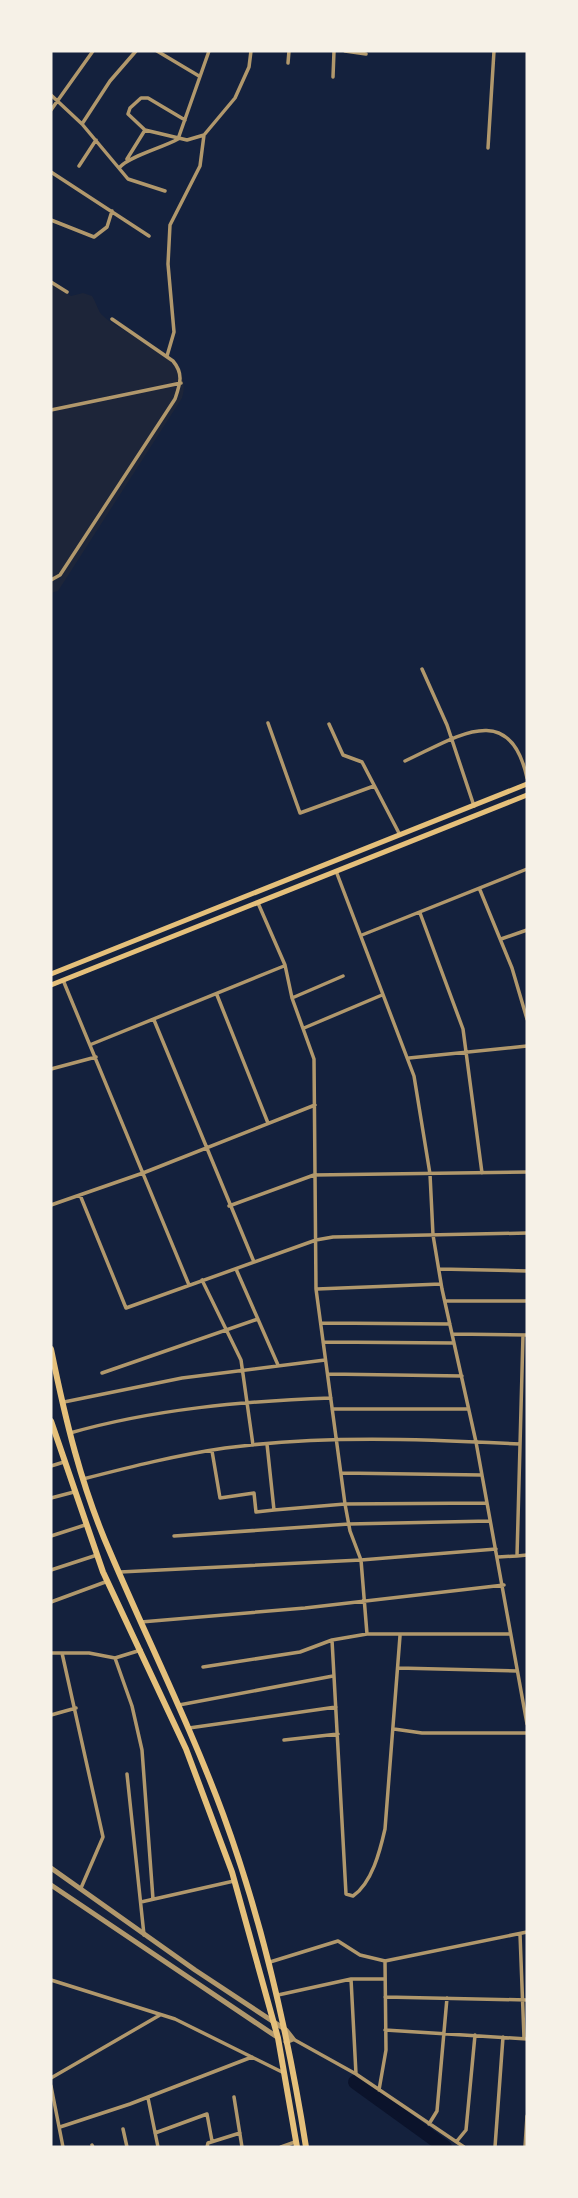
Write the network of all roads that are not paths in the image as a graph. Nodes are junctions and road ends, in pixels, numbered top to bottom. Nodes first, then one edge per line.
1 (93, 51) edge
2 (136, 51) edge
3 (157, 51) edge
4 (209, 51) edge
5 (251, 51) edge
6 (289, 51) edge
7 (334, 51) edge
8 (345, 51) edge
9 (494, 51) edge
10 (366, 54) dead end
11 (288, 63) dead end
12 (199, 76) junction
13 (333, 77) dead end
14 (51, 95) edge
15 (58, 99) junction
16 (51, 110) edge
17 (185, 120) junction
18 (82, 124) junction
19 (145, 130) junction
20 (204, 135) junction
21 (178, 139) junction
22 (96, 140) junction
23 (488, 148) dead end
24 (126, 160) junction
25 (79, 166) dead end
26 (120, 167) junction
27 (51, 172) edge
28 (165, 191) dead end
29 (112, 211) junction
30 (51, 220) edge
31 (149, 236) dead end
32 (51, 282) edge
33 (67, 292) dead end
34 (112, 319) dead end
35 (167, 356) junction
36 (181, 383) junction
37 (51, 410) edge
38 (51, 580) edge
39 (422, 668) dead end
40 (268, 723) dead end
41 (328, 724) dead end
42 (452, 740) junction
43 (405, 761) dead end
44 (527, 778) edge
45 (527, 784) edge
46 (374, 786) junction
47 (527, 796) edge
48 (474, 806) junction
49 (400, 835) junction
50 (332, 862) junction
51 (527, 869) edge
52 (336, 871) junction
53 (480, 889) junction
54 (258, 902) junction
55 (420, 913) junction
56 (527, 930) edge
57 (362, 934) junction
58 (501, 939) junction
59 (285, 965) junction
60 (59, 970) junction
61 (51, 974) edge
62 (343, 976) dead end
63 (63, 980) junction
64 (51, 985) edge
65 (217, 995) junction
66 (382, 995) junction
67 (292, 999) junction
68 (527, 1019) edge
69 (154, 1020) junction
70 (304, 1028) junction
71 (92, 1044) junction
72 (527, 1046) edge
73 (467, 1052) junction
74 (97, 1057) junction
75 (409, 1058) junction
76 (51, 1069) edge
77 (315, 1105) junction
78 (268, 1123) junction
79 (205, 1148) junction
80 (527, 1172) edge
81 (482, 1173) junction
82 (143, 1174) junction
83 (314, 1174) junction
84 (430, 1174) junction
85 (80, 1195) junction
86 (51, 1205) edge
87 (229, 1206) junction
88 (527, 1233) edge
89 (433, 1235) junction
90 (316, 1240) junction
91 (254, 1262) junction
92 (236, 1269) junction
93 (439, 1269) junction
94 (527, 1271) edge
95 (202, 1280) junction
96 (441, 1283) junction
97 (189, 1285) junction
98 (316, 1289) junction
99 (445, 1301) junction
100 (527, 1301) edge
101 (258, 1319) junction
102 (321, 1323) junction
103 (450, 1324) junction
104 (226, 1330) junction
105 (452, 1334) junction
106 (525, 1335) edge
107 (323, 1342) junction
108 (454, 1343) junction
109 (51, 1349) edge
110 (325, 1360) junction
111 (278, 1365) junction
112 (243, 1370) junction
113 (102, 1373) dead end
114 (327, 1374) junction
115 (462, 1376) junction
116 (331, 1398) junction
117 (62, 1402) junction
118 (246, 1402) junction
119 (332, 1409) junction
120 (468, 1409) junction
121 (51, 1421) edge
122 (68, 1433) junction
123 (337, 1439) junction
124 (520, 1439) junction
125 (527, 1439) edge
126 (476, 1442) junction
127 (267, 1444) junction
128 (520, 1444) junction
129 (253, 1445) junction
130 (212, 1451) junction
131 (64, 1462) junction
132 (51, 1466) edge
133 (341, 1473) junction
134 (482, 1475) junction
135 (83, 1479) junction
136 (74, 1492) junction
137 (51, 1498) edge
138 (487, 1503) junction
139 (345, 1504) junction
140 (274, 1510) junction
141 (490, 1521) junction
142 (349, 1524) junction
143 (85, 1525) junction
144 (51, 1536) edge
145 (174, 1536) dead end
146 (496, 1549) junction
147 (97, 1555) junction
148 (527, 1555) edge
149 (517, 1556) junction
150 (498, 1557) junction
151 (361, 1560) junction
152 (51, 1570) edge
153 (120, 1572) junction
154 (108, 1581) junction
155 (504, 1585) junction
156 (364, 1601) junction
157 (51, 1602) edge
158 (141, 1622) junction
159 (367, 1634) junction
160 (510, 1634) junction
161 (400, 1636) junction
162 (332, 1640) junction
163 (141, 1650) junction
164 (51, 1653) edge
165 (62, 1653) junction
166 (115, 1658) junction
167 (203, 1667) dead end
168 (398, 1668) junction
169 (517, 1671) junction
170 (334, 1675) junction
171 (177, 1706) junction
172 (336, 1707) junction
173 (76, 1708) junction
174 (51, 1715) edge
175 (527, 1724) edge
176 (187, 1728) junction
177 (394, 1729) junction
178 (527, 1733) edge
179 (338, 1734) junction
180 (284, 1740) dead end
181 (127, 1774) dead end
182 (51, 1868) edge
183 (234, 1881) junction
184 (51, 1885) edge
185 (80, 1890) junction
186 (153, 1899) junction
187 (141, 1902) junction
188 (527, 1932) edge
189 (520, 1934) junction
190 (144, 1935) junction
191 (385, 1961) junction
192 (270, 1962) junction
193 (351, 1979) junction
194 (385, 1979) junction
195 (51, 1980) edge
196 (278, 1995) junction
197 (385, 1997) junction
198 (447, 1998) junction
199 (526, 2000) edge
200 (160, 2015) junction
201 (273, 2022) junction
202 (286, 2030) junction
203 (386, 2030) junction
204 (444, 2034) junction
205 (475, 2035) junction
206 (503, 2037) junction
207 (278, 2038) junction
208 (526, 2038) edge
209 (290, 2041) junction
210 (253, 2057) junction
211 (284, 2073) junction
212 (356, 2074) junction
213 (51, 2078) edge
214 (51, 2086) edge
215 (379, 2090) junction
216 (148, 2097) junction
217 (234, 2097) dead end
218 (527, 2116) edge
219 (429, 2124) junction
220 (60, 2127) junction
221 (123, 2129) dead end
222 (155, 2133) junction
223 (240, 2133) junction
224 (212, 2141) junction
225 (456, 2142) junction
226 (296, 2145) edge
227 (63, 2147) edge
228 (127, 2147) edge
229 (158, 2147) edge
230 (207, 2147) edge
231 (242, 2147) edge
232 (281, 2147) edge
233 (306, 2147) edge
234 (464, 2147) edge
235 (495, 2147) edge
236 (525, 2147) edge

1 - 15 street
2 - 18 street
3 - 12 street
4 - 12 street
5 - 20 street
6 - 11 street
7 - 13 street
8 - 10 street
9 - 23 street
12 - 17 street
14 - 15 street
15 - 16 street
15 - 18 street
17 - 19 street
17 - 21 street
18 - 22 street
19 - 21 street
19 - 24 street
20 - 21 street
20 - 35 street
21 - 24 street
22 - 25 street
22 - 26 street
24 - 26 street
26 - 28 street
27 - 29 street
29 - 30 street
29 - 31 street
32 - 33 street
34 - 35 street
35 - 36 street
36 - 37 street
36 - 38 street
39 - 42 street
40 - 46 street
41 - 46 street
42 - 43 street
42 - 44 street
42 - 48 street
45 - 48 main road
46 - 49 street
47 - 52 main road
48 - 49 main road
49 - 50 main road
50 - 52 main road
50 - 60 main road
51 - 53 street
52 - 54 main road
52 - 57 street
53 - 55 street
53 - 58 street
54 - 59 street
54 - 63 main road
55 - 57 street
55 - 73 street
56 - 58 street
57 - 66 street
58 - 68 street
59 - 65 street
59 - 67 street
60 - 61 main road
60 - 63 main road
62 - 67 street
63 - 64 main road
63 - 71 street
65 - 69 street
65 - 78 street
66 - 70 street
66 - 75 street
67 - 70 street
69 - 71 street
69 - 79 street
70 - 77 street
71 - 74 street
72 - 73 street
73 - 75 street
73 - 81 street
74 - 76 street
74 - 82 street
75 - 84 street
77 - 78 street
77 - 83 street
78 - 79 street
79 - 82 street
79 - 87 street
80 - 81 street
81 - 84 street
82 - 85 street
82 - 97 street
83 - 84 street
83 - 87 street
83 - 90 street
84 - 89 street
85 - 86 street
85 - 97 street
87 - 91 street
88 - 89 street
89 - 90 street
89 - 93 street
90 - 91 street
90 - 98 street
91 - 92 street
92 - 95 street
92 - 101 street
93 - 94 street
93 - 96 street
95 - 97 street
95 - 104 street
96 - 98 street
96 - 99 street
98 - 102 street
99 - 100 street
99 - 103 street
101 - 104 street
101 - 111 street
102 - 103 street
102 - 107 street
103 - 105 street
104 - 112 street
104 - 113 street
105 - 106 street
105 - 108 street
106 - 124 street
107 - 108 street
107 - 110 street
108 - 115 street
109 - 117 highway
110 - 111 street
110 - 114 street
111 - 112 street
112 - 117 street
112 - 118 street
114 - 115 street
114 - 116 street
115 - 120 street
116 - 118 street
116 - 119 street
117 - 122 highway
118 - 122 street
118 - 129 street
119 - 120 street
119 - 123 street
120 - 126 street
121 - 131 highway
122 - 135 highway
123 - 126 street
123 - 127 street
123 - 133 street
124 - 125 street
124 - 128 street
126 - 128 street
126 - 134 street
127 - 129 street
127 - 140 street
128 - 149 street
129 - 130 street
130 - 135 street
130 - 140 street
131 - 132 street
131 - 136 highway
133 - 134 street
133 - 139 street
134 - 138 street
135 - 153 highway
136 - 137 street
136 - 143 highway
138 - 139 street
138 - 141 street
139 - 140 street
139 - 142 street
141 - 142 street
141 - 146 street
142 - 145 street
142 - 151 street
143 - 144 street
143 - 147 highway
146 - 150 street
146 - 151 street
147 - 152 street
147 - 154 highway
148 - 149 street
149 - 150 street
150 - 155 street
151 - 153 street
151 - 156 street
153 - 158 highway
154 - 157 street
154 - 163 highway
155 - 156 street
155 - 160 street
156 - 158 street
156 - 159 street
158 - 171 highway
159 - 161 street
159 - 162 street
160 - 161 street
160 - 169 street
161 - 168 street
162 - 167 street
162 - 170 street
163 - 166 street
163 - 183 highway
164 - 165 street
165 - 166 street
165 - 173 street
166 - 186 street
168 - 169 street
168 - 177 street
169 - 175 street
170 - 171 street
170 - 172 street
171 - 176 highway
172 - 176 street
172 - 179 street
173 - 174 street
173 - 185 street
176 - 192 highway
177 - 178 street
177 - 179 street
179 - 180 street
181 - 187 street
182 - 185 street
183 - 186 street
183 - 201 highway
184 - 207 street
185 - 190 street
186 - 187 street
187 - 190 street
188 - 189 street
189 - 191 street
189 - 199 street
190 - 201 street
191 - 192 street
191 - 194 street
192 - 196 highway
193 - 194 street
193 - 196 street
193 - 212 street
194 - 197 street
195 - 200 street
196 - 202 highway
197 - 198 street
197 - 203 street
198 - 199 street
198 - 204 street
199 - 208 street
200 - 210 street
200 - 213 street
201 - 202 street
201 - 207 highway
202 - 209 highway
203 - 204 street
203 - 215 street
204 - 205 street
204 - 219 street
205 - 206 street
205 - 225 street
206 - 208 street
206 - 235 street
207 - 209 street
207 - 211 highway
209 - 212 street
209 - 233 highway
210 - 211 street
210 - 216 street
211 - 226 highway
212 - 215 street
214 - 220 street
215 - 219 street
216 - 220 street
216 - 222 street
217 - 223 street
218 - 236 street
219 - 225 street
220 - 227 street
221 - 228 street
222 - 224 street
222 - 229 street
223 - 224 street
223 - 231 street
224 - 230 street
225 - 234 street
226 - 232 street

